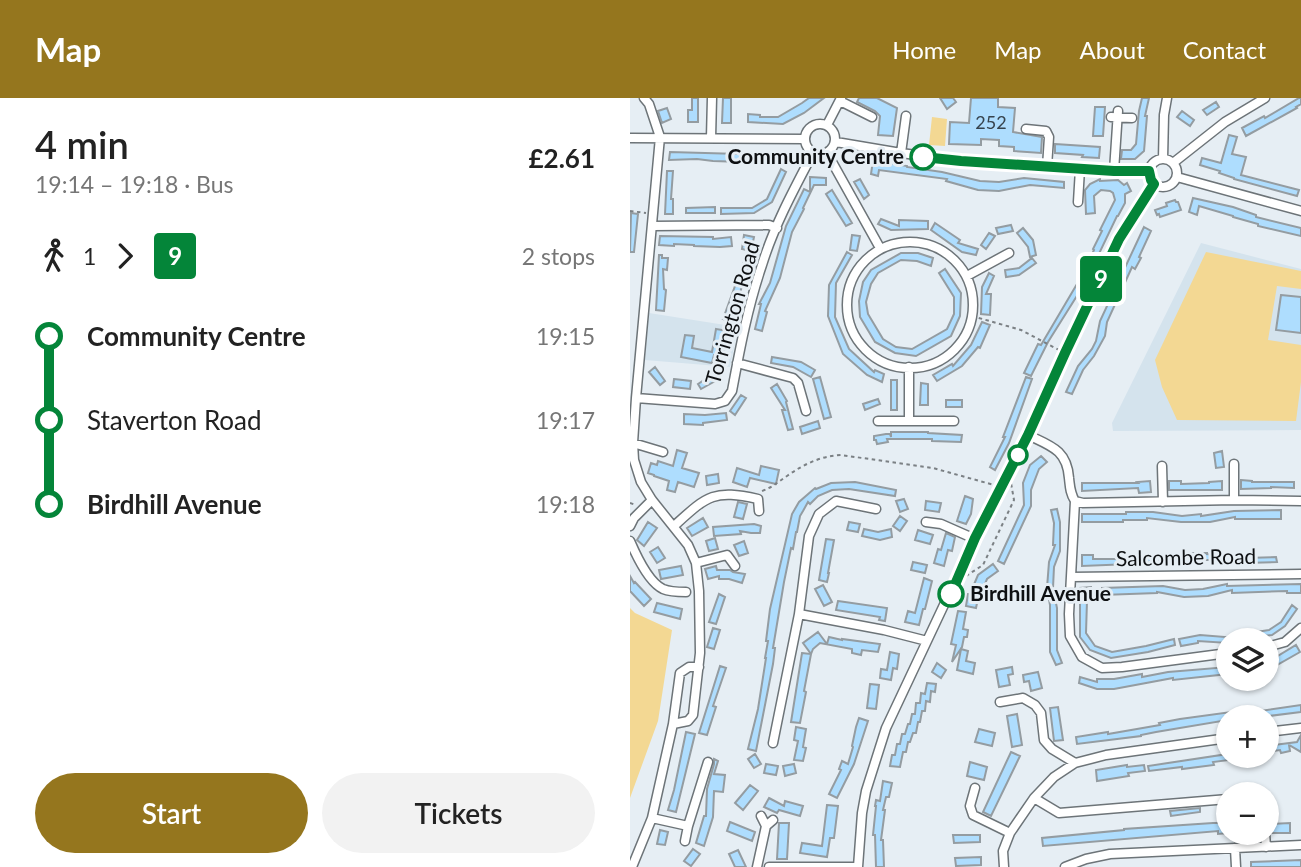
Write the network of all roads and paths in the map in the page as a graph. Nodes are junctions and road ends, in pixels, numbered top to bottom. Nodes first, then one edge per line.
1 (644, 98) edge
2 (712, 98) edge
3 (1167, 98) edge
4 (1265, 98) edge
5 (840, 99) edge
6 (906, 116) dead end
7 (872, 117) dead end
8 (1132, 118) dead end
9 (827, 125) junction
10 (1027, 130) dead end
11 (660, 137) junction
12 (630, 138) edge
13 (711, 138) junction
14 (805, 139) junction
15 (1105, 140) dead end
16 (836, 142) junction
17 (1115, 142) junction
18 (813, 153) junction
19 (827, 153) junction
20 (901, 153) junction
21 (1163, 159) junction
22 (1173, 163) junction
23 (1047, 167) junction
24 (1080, 169) junction
25 (1114, 171) junction
26 (1149, 171) junction
27 (1177, 177) junction
28 (1154, 184) junction
29 (1078, 202) dead end
30 (630, 211) edge
31 (1301, 211) edge
32 (654, 214) junction
33 (653, 226) junction
34 (777, 228) junction
35 (880, 248) junction
36 (1009, 253) dead end
37 (967, 275) junction
38 (972, 316) junction
39 (1065, 353) junction
40 (737, 363) junction
41 (909, 368) junction
42 (636, 398) junction
43 (806, 411) dead end
44 (878, 421) dead end
45 (909, 421) junction
46 (954, 421) dead end
47 (1028, 435) junction
48 (633, 443) junction
49 (663, 452) dead end
50 (1234, 464) dead end
51 (1162, 466) dead end
52 (1010, 472) junction
53 (1002, 487) junction
54 (760, 495) junction
55 (652, 500) junction
56 (1234, 500) junction
57 (1074, 501) junction
58 (1301, 501) edge
59 (1163, 502) junction
60 (876, 509) dead end
61 (759, 511) dead end
62 (926, 522) dead end
63 (630, 526) edge
64 (674, 526) junction
65 (975, 538) junction
66 (630, 541) edge
67 (696, 563) junction
68 (735, 566) dead end
69 (1301, 574) edge
70 (1071, 577) junction
71 (956, 582) junction
72 (686, 592) dead end
73 (799, 614) junction
74 (1301, 628) edge
75 (927, 641) junction
76 (1279, 644) edge
77 (1216, 655) edge
78 (699, 667) junction
79 (1000, 702) dead end
80 (673, 724) junction
81 (1301, 727) edge
82 (1279, 730) edge
83 (1216, 740) edge
84 (773, 743) dead end
85 (708, 762) dead end
86 (1075, 764) junction
87 (975, 788) dead end
88 (1034, 798) junction
89 (1216, 800) edge
90 (761, 816) dead end
91 (652, 818) junction
92 (688, 826) junction
93 (1010, 834) junction
94 (685, 841) dead end
95 (1301, 845) edge
96 (1265, 847) joint
97 (1235, 848) junction
98 (632, 867) edge
99 (757, 867) edge
100 (769, 867) edge
101 (858, 867) edge
102 (1004, 867) edge
103 (1065, 867) edge
104 (1236, 867) edge

1 - 11 street
2 - 13 street
3 - 21 street
4 - 22 street
5 - 7 street
5 - 9 street
6 - 20 street
8 - 17 street
9 - 14 street
9 - 16 street
10 - 23 street
11 - 12 street
11 - 13 street
11 - 32 street
13 - 14 street
14 - 18 street
15 - 17 street
16 - 19 street
16 - 20 street
17 - 25 street
18 - 19 street
18 - 34 street, Torrington Road
19 - 35 street
20 - 23 street
21 - 22 street
21 - 26 street
22 - 27 street
23 - 24 street
24 - 25 street
24 - 29 street
25 - 26 street
26 - 28 street
27 - 28 street
27 - 31 street
28 - 39 street
30 - 32 path
32 - 33 street
33 - 34 street
33 - 42 street
34 - 40 street, Torrington Road
35 - 37 street
35 - 41 street
36 - 37 street
37 - 38 street
38 - 39 path
38 - 41 street
39 - 47 street
40 - 42 street, Torrington Road
40 - 43 street
41 - 45 street
42 - 48 street
44 - 45 street
45 - 46 street
47 - 52 street
47 - 57 street
48 - 49 street
48 - 55 street
50 - 56 street
51 - 59 street
52 - 53 street
52 - 71 path
53 - 54 path
53 - 65 street
54 - 61 street
54 - 64 street
55 - 63 street
55 - 64 street
56 - 58 street
56 - 59 street
57 - 59 street
57 - 70 street
60 - 73 street
62 - 65 street
64 - 67 street
65 - 71 street
66 - 72 street
67 - 68 street
67 - 78 street
69 - 70 street, Salcombe Road
70 - 77 street
71 - 75 street
73 - 75 street
73 - 84 street
74 - 76 street
75 - 101 street
78 - 80 street
78 - 80 street
79 - 86 street
80 - 91 street
81 - 82 street
83 - 86 street
85 - 92 street
86 - 88 street
87 - 93 street
88 - 89 street
88 - 93 street
90 - 99 street
91 - 92 street
91 - 98 street
92 - 94 street
93 - 102 street
95 - 96 street
96 - 97 street
97 - 103 street
97 - 104 street
100 - 101 street

